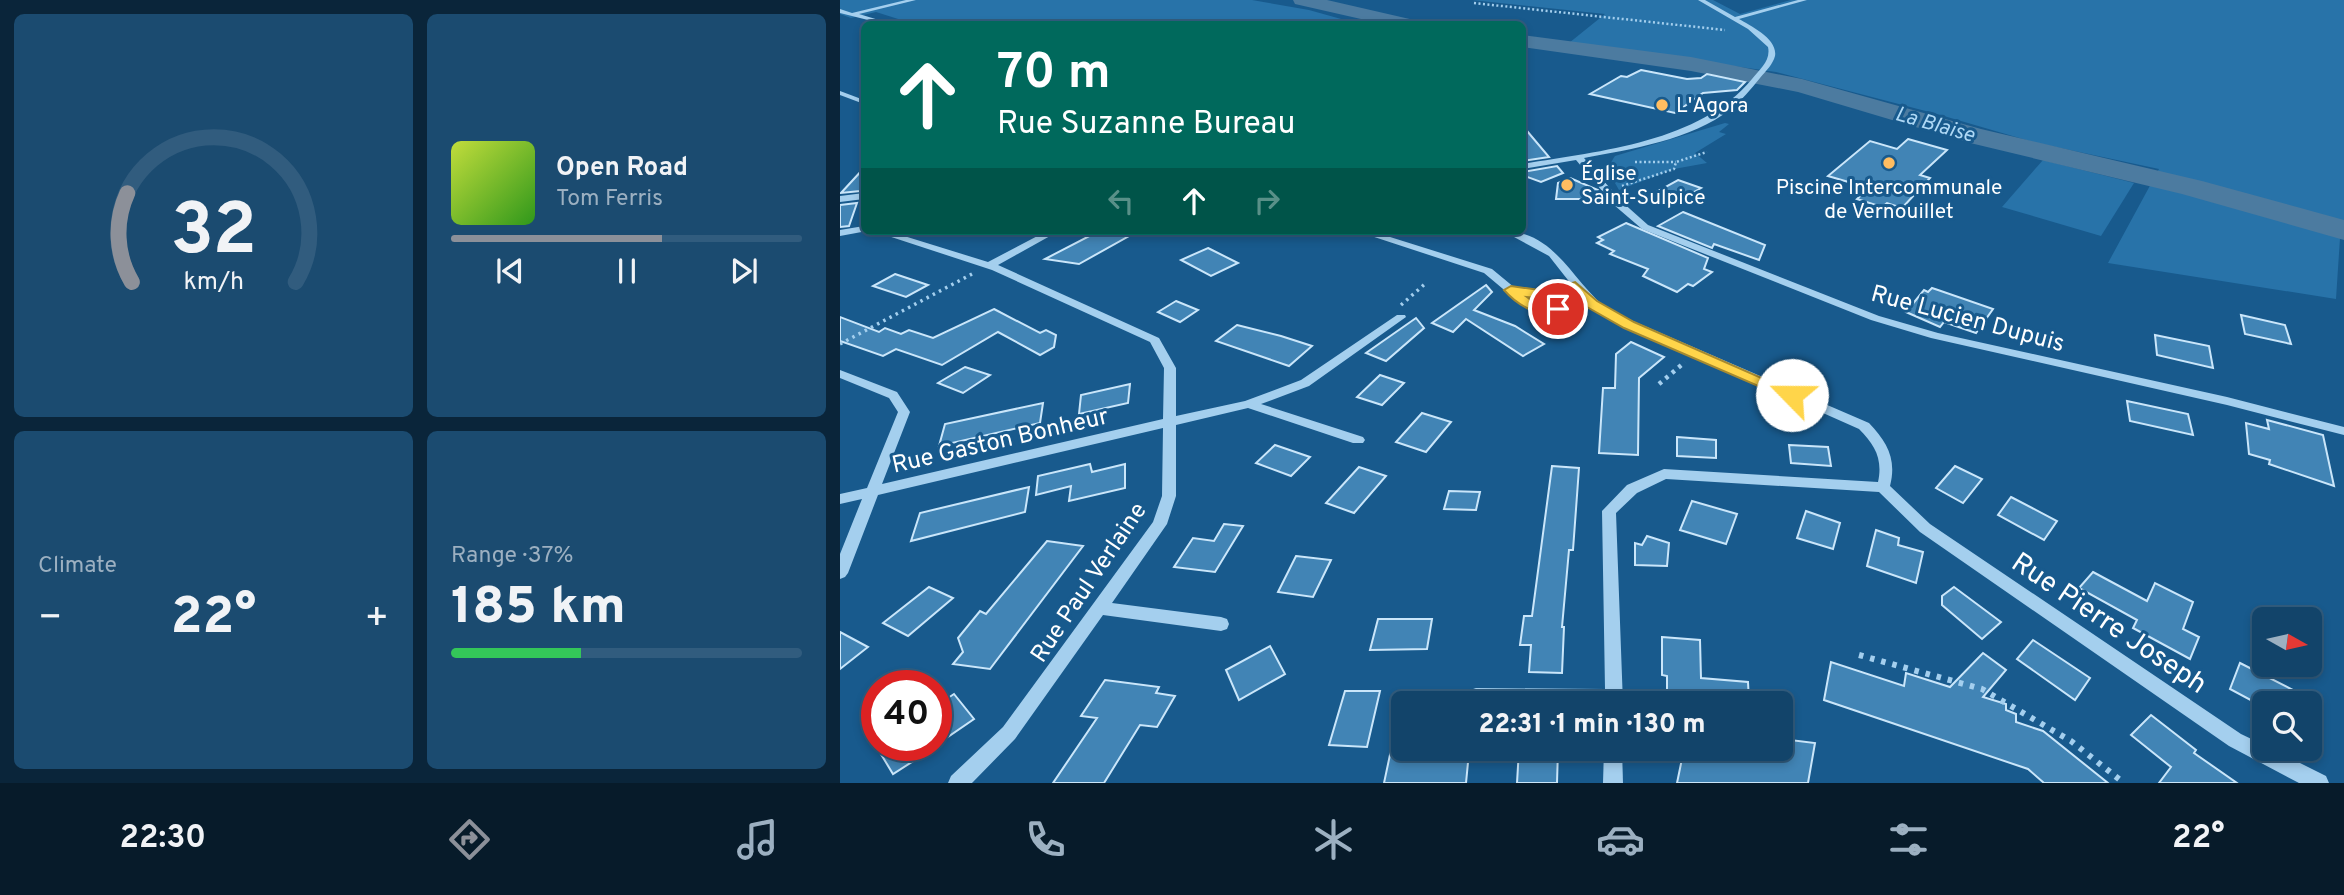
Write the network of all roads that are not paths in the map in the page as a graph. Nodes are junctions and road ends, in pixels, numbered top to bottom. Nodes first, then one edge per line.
1 (913, 0) edge
2 (1701, 0) edge
3 (1804, 0) edge
4 (840, 11) edge
5 (853, 14) junction
6 (1732, 19) junction
7 (878, 21) edge
8 (840, 93) edge
9 (861, 101) edge
10 (1578, 157) junction
11 (1526, 166) edge
12 (861, 196) edge
13 (840, 199) edge
14 (861, 230) edge
15 (840, 233) edge
16 (891, 235) edge
17 (1047, 235) edge
18 (1374, 235) edge
19 (1517, 235) edge
20 (989, 266) junction
21 (1575, 286) junction
22 (1511, 290) junction
23 (1592, 304) junction
24 (1401, 317) road end
25 (840, 374) edge
26 (1248, 404) junction
27 (1169, 425) junction
28 (2344, 431) edge
29 (1358, 440) dead end
30 (1883, 487) junction
31 (872, 492) junction
32 (840, 499) edge
33 (840, 573) edge
34 (1101, 608) junction
35 (1221, 624) dead end
36 (1614, 691) edge
37 (1613, 761) edge
38 (958, 783) edge
39 (1613, 783) edge
40 (2319, 783) edge

1 - 5 street
2 - 6 street
3 - 6 street
4 - 5 street
5 - 7 street
6 - 10 street
8 - 9 street
10 - 11 street
10 - 28 street, Rue Lucien Dupuis
12 - 13 street
14 - 15 street
16 - 20 street, Rue Paul Verlaine
17 - 20 street
18 - 22 street
19 - 21 street
20 - 27 street, Rue Paul Verlaine
21 - 22 street
21 - 23 street
22 - 23 street
23 - 30 street
24 - 26 street, Rue Gaston Bonheur
25 - 31 street
26 - 27 street, Rue Gaston Bonheur
26 - 29 street
27 - 31 street, Rue Gaston Bonheur
27 - 34 street, Rue Paul Verlaine
30 - 36 street
30 - 40 street, Rue Pierre Joseph
31 - 32 street, Rue Gaston Bonheur
31 - 33 street
34 - 35 street
34 - 38 street, Rue Paul Verlaine
37 - 39 street

